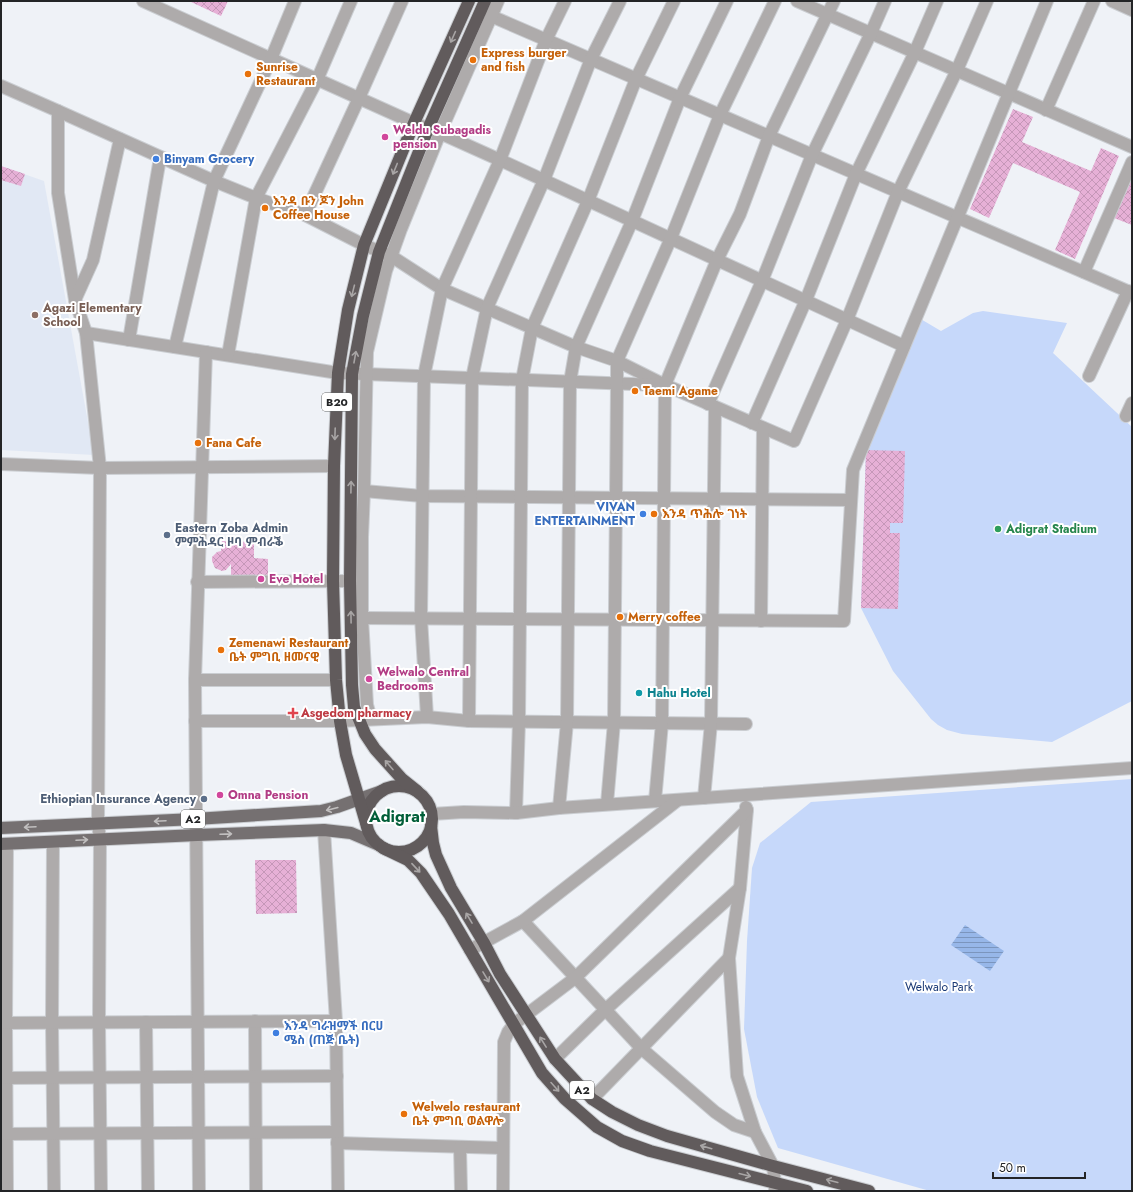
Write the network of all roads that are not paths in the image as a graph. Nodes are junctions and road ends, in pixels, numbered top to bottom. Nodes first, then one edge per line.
1 (143, 1) edge
2 (295, 1) edge
3 (351, 1) edge
4 (402, 1) edge
5 (469, 1) edge
6 (485, 1) edge
7 (498, 1) edge
8 (565, 1) edge
9 (620, 1) edge
10 (674, 1) edge
11 (727, 1) edge
12 (775, 1) edge
13 (797, 1) edge
14 (834, 1) edge
15 (885, 1) edge
16 (937, 1) edge
17 (987, 1) edge
18 (1047, 1) edge
19 (1094, 1) edge
20 (1112, 1) edge
21 (1132, 10) edge
22 (828, 14) junction
23 (491, 16) junction
24 (871, 33) junction
25 (546, 40) junction
26 (915, 52) junction
27 (271, 59) junction
28 (591, 59) junction
29 (957, 70) junction
30 (636, 79) junction
31 (318, 80) junction
32 (1, 86) edge
33 (429, 90) junction
34 (1009, 94) junction
35 (443, 96) junction
36 (359, 98) junction
37 (680, 98) junction
38 (1046, 110) junction
39 (58, 111) junction
40 (720, 115) junction
41 (414, 123) junction
42 (428, 129) junction
43 (440, 133) junction
44 (769, 136) junction
45 (120, 139) junction
46 (1132, 147) edge
47 (812, 155) junction
48 (160, 158) junction
49 (500, 160) junction
50 (1132, 162) edge
51 (856, 174) junction
52 (544, 180) junction
53 (214, 181) junction
54 (898, 192) junction
55 (256, 198) junction
56 (588, 201) junction
57 (306, 215) junction
58 (958, 218) junction
59 (632, 221) junction
60 (671, 238) junction
61 (364, 245) junction
62 (379, 252) junction
63 (391, 256) junction
64 (717, 260) junction
65 (1084, 272) junction
66 (762, 281) junction
67 (442, 289) junction
68 (1130, 292) edge
69 (74, 300) junction
70 (806, 300) junction
71 (487, 308) junction
72 (847, 320) junction
73 (532, 328) junction
74 (86, 333) junction
75 (129, 340) junction
76 (904, 346) junction
77 (175, 347) junction
78 (576, 347) junction
79 (206, 352) junction
80 (228, 356) junction
81 (616, 361) junction
82 (338, 373) junction
83 (352, 374) junction
84 (366, 374) junction
85 (424, 376) junction
86 (1089, 376) dead end
87 (472, 378) junction
88 (522, 380) junction
89 (570, 382) junction
90 (618, 384) junction
91 (665, 385) junction
92 (1132, 403) edge
93 (711, 405) junction
94 (1126, 416) dead end
95 (752, 423) junction
96 (763, 428) junction
97 (1, 464) edge
98 (334, 466) junction
99 (201, 467) junction
100 (100, 468) junction
101 (364, 491) junction
102 (422, 496) junction
103 (471, 497) junction
104 (521, 498) junction
105 (569, 498) junction
106 (616, 499) junction
107 (664, 499) junction
108 (713, 500) junction
109 (762, 500) junction
110 (851, 500) junction
111 (333, 581) junction
112 (350, 581) junction
113 (197, 582) junction
114 (362, 618) junction
115 (421, 618) junction
116 (470, 618) junction
117 (520, 619) junction
118 (568, 619) junction
119 (615, 620) junction
120 (663, 620) junction
121 (712, 620) junction
122 (761, 621) junction
123 (195, 680) junction
124 (336, 680) junction
125 (427, 717) junction
126 (365, 720) junction
127 (195, 721) junction
128 (340, 721) junction
129 (469, 721) junction
130 (519, 721) junction
131 (567, 722) junction
132 (614, 722) junction
133 (662, 723) junction
134 (711, 724) junction
135 (746, 724) dead end
136 (1132, 768) edge
137 (382, 791) junction
138 (417, 791) junction
139 (741, 795) junction
140 (704, 798) junction
141 (359, 799) junction
142 (678, 800) junction
143 (655, 801) junction
144 (607, 804) junction
145 (559, 808) junction
146 (747, 810) junction
147 (516, 813) junction
148 (195, 819) junction
149 (432, 820) junction
150 (366, 823) junction
151 (98, 824) junction
152 (1, 828) edge
153 (324, 830) junction
154 (197, 835) junction
155 (100, 839) junction
156 (53, 842) junction
157 (4, 844) edge
158 (381, 846) junction
159 (740, 888) junction
160 (523, 922) junction
161 (484, 943) junction
162 (470, 950) junction
163 (729, 958) junction
164 (575, 978) junction
165 (605, 1010) junction
166 (527, 1015) junction
167 (255, 1021) junction
168 (336, 1021) junction
169 (52, 1022) junction
170 (99, 1022) junction
171 (146, 1022) junction
172 (197, 1022) junction
173 (3, 1023) edge
174 (514, 1024) junction
175 (642, 1049) junction
176 (555, 1060) junction
177 (198, 1076) junction
178 (255, 1076) junction
179 (336, 1076) junction
180 (99, 1077) junction
181 (147, 1077) junction
182 (4, 1078) edge
183 (53, 1078) junction
184 (592, 1099) junction
185 (256, 1132) junction
186 (755, 1132) junction
187 (147, 1133) junction
188 (198, 1133) junction
189 (4, 1134) edge
190 (53, 1134) junction
191 (100, 1134) junction
192 (337, 1137) junction
193 (460, 1147) junction
194 (502, 1148) junction
195 (773, 1166) junction
196 (775, 1187) edge
197 (7, 1191) edge
198 (54, 1191) edge
199 (100, 1191) edge
200 (148, 1191) edge
201 (199, 1191) edge
202 (256, 1191) edge
203 (338, 1191) edge
204 (461, 1191) edge
205 (503, 1191) edge
206 (807, 1191) edge
207 (869, 1191) edge

1 - 27 street
2 - 27 street
3 - 31 street
4 - 36 street
5 -> 33 highway, B20
6 - 35 highway, B20
7 - 23 street
8 - 25 street
9 - 28 street
10 - 30 street
11 - 37 street
12 - 40 street
13 - 22 street
14 - 22 street
15 - 24 street
16 - 26 street
17 - 29 street
18 - 34 street
19 - 38 street
20 - 21 street
22 - 24 street
22 - 44 street
23 - 25 street
23 - 43 street
24 - 26 street
24 - 47 street
25 - 28 street
25 - 49 street
26 - 29 street
26 - 51 street
27 - 31 street
27 - 53 street
28 - 30 street
28 - 52 street
29 - 34 street
29 - 54 street
30 - 37 street
30 - 56 street
31 - 36 street
31 - 55 street
32 - 39 street
33 - 35 highway
33 - 41 highway, B20
34 - 38 street
34 - 58 street
35 - 42 highway, B20
36 - 41 street
36 - 57 street
37 - 40 street
37 - 59 street
38 - 46 street
39 - 45 street
39 - 69 street
40 - 44 street
40 - 60 street
41 - 42 street
41 -> 61 highway, B20
42 - 43 street
42 - 62 highway, B20
43 - 49 street
43 - 63 street
44 - 47 street
44 - 64 street
45 - 48 street
45 - 69 street
47 - 51 street
47 - 66 street
48 - 53 street
48 - 75 street
49 - 52 street
49 - 67 street
50 - 65 street
51 - 54 street
51 - 70 street
52 - 56 street
52 - 71 street
53 - 55 street
53 - 77 street
54 - 58 street
54 - 72 street
55 - 57 street
55 - 80 street
56 - 59 street
56 - 73 street
57 - 61 street
58 - 65 street
58 - 76 street
59 - 60 street
59 - 78 street
60 - 64 street
60 - 81 street
61 - 62 street
61 -> 82 highway, B20
62 - 63 street
83 -> 62 highway, B20
63 - 67 street
63 - 84 street
64 - 66 street
64 - 91 street
65 - 68 street
66 - 70 street
66 - 93 street
67 - 71 street
67 - 85 street
68 - 86 street
69 - 74 street
70 - 72 street
70 - 95 street
71 - 73 street
71 - 87 street
72 - 76 street
72 - 96 street
73 - 78 street
73 - 88 street
74 - 75 street
74 - 100 street
75 - 77 street
76 - 110 street
77 - 79 street
78 - 81 street
78 - 89 street
79 - 80 street
79 - 99 street
80 - 82 street
81 - 90 street
81 - 91 street
82 - 83 street
82 -> 98 highway, B20
83 - 84 street
112 -> 83 highway, B20
84 - 85 street
84 - 101 street
85 - 87 street
85 - 102 street
87 - 88 street
87 - 103 street
88 - 89 street
88 - 104 street
89 - 90 street
89 - 105 street
90 - 91 street
90 - 106 street
91 - 93 street
91 - 107 street
92 - 94 street
93 - 95 street
93 - 108 street
95 - 96 street
96 - 109 street
97 - 100 street
98 - 99 street
98 - 111 highway, B20
99 - 100 street
99 - 113 street
100 - 151 street
101 - 102 street
101 - 114 street
102 - 103 street
102 - 115 street
103 - 104 street
103 - 116 street
104 - 105 street
104 - 117 street
105 - 106 street
105 - 118 street
106 - 107 street
106 - 119 street
107 - 108 street
107 - 120 street
108 - 109 street
108 - 121 street
109 - 110 street
109 - 122 street
110 - 122 street
111 - 112 street
111 - 113 street
111 - 124 highway, B20
126 -> 112 highway, B20
113 - 123 street
114 - 115 street
114 - 126 street
115 - 116 street
115 - 125 street
116 - 117 street
116 - 129 street
117 - 118 street
117 - 130 street
118 - 119 street
118 - 131 street
119 - 120 street
119 - 132 street
120 - 121 street
120 - 133 street
121 - 122 street
121 - 134 street
123 - 124 street
123 - 127 street
124 - 128 highway, B20
125 - 126 street
125 - 129 street
126 - 128 street
138 -> 126 highway, B20
127 - 128 street
127 - 148 street
128 - 141 highway, B20
129 - 130 street
130 - 131 street
130 - 147 street
131 - 132 street
131 - 145 street
132 - 133 street
132 - 144 street
133 - 134 street
133 - 143 street
134 - 135 street
134 - 140 street
136 - 139 street
137 - 138 highway, A2
137 - 141 main road, A2
137 - 150 highway
138 - 149 highway, A2
139 - 140 street
139 - 146 street
140 - 142 street
141 -> 148 main road, A2
141 - 150 highway, B20
142 - 143 street
142 - 160 street
143 - 144 street
144 - 145 street
145 - 147 street
146 - 159 street
146 - 164 street
147 - 149 street
148 -> 151 main road, A2
148 - 154 street
149 - 158 highway, A2
161 -> 149 highway, A2
150 - 158 highway
151 -> 152 main road, A2
151 - 155 street
154 -> 153 main road, A2
153 - 158 main road, A2
153 - 168 street
154 - 155 main road, A2
154 - 172 street
156 -> 155 main road, A2
155 - 170 street
156 - 157 main road, A2
156 - 169 street
157 - 173 street
158 -> 162 highway, A2
159 - 163 street
159 - 165 street
160 - 161 street
160 - 164 street
161 - 162 street
161 - 166 highway, A2
162 -> 174 highway, A2
163 - 175 street
163 - 186 street
164 - 165 street
164 - 166 street
165 - 175 street
165 - 176 street
166 - 174 street
176 -> 166 highway, A2
167 - 168 street
167 - 172 street
167 - 178 street
168 - 179 street
169 - 170 street
169 - 173 street
169 - 183 street
170 - 171 street
170 - 180 street
171 - 172 street
171 - 181 street
172 - 177 street
173 - 182 street
174 - 194 street
174 -> 196 highway, A2
175 - 184 street
175 - 186 street
176 - 184 highway, A2
177 - 178 street
177 - 181 street
177 - 188 street
178 - 179 street
178 - 185 street
179 - 192 street
180 - 181 street
180 - 183 street
180 - 191 street
181 - 187 street
182 - 183 street
182 - 189 street
183 - 190 street
195 -> 184 highway, A2
185 - 188 street
185 - 192 street
185 - 202 street
186 - 195 street
187 - 188 street
187 - 191 street
187 - 200 street
188 - 201 street
189 - 190 street
189 - 197 street
190 - 191 street
190 - 198 street
191 - 199 street
192 - 193 street
192 - 203 street
193 - 194 street
193 - 204 street
194 - 205 street
195 - 196 street
207 -> 195 highway, A2
196 - 206 highway, A2

